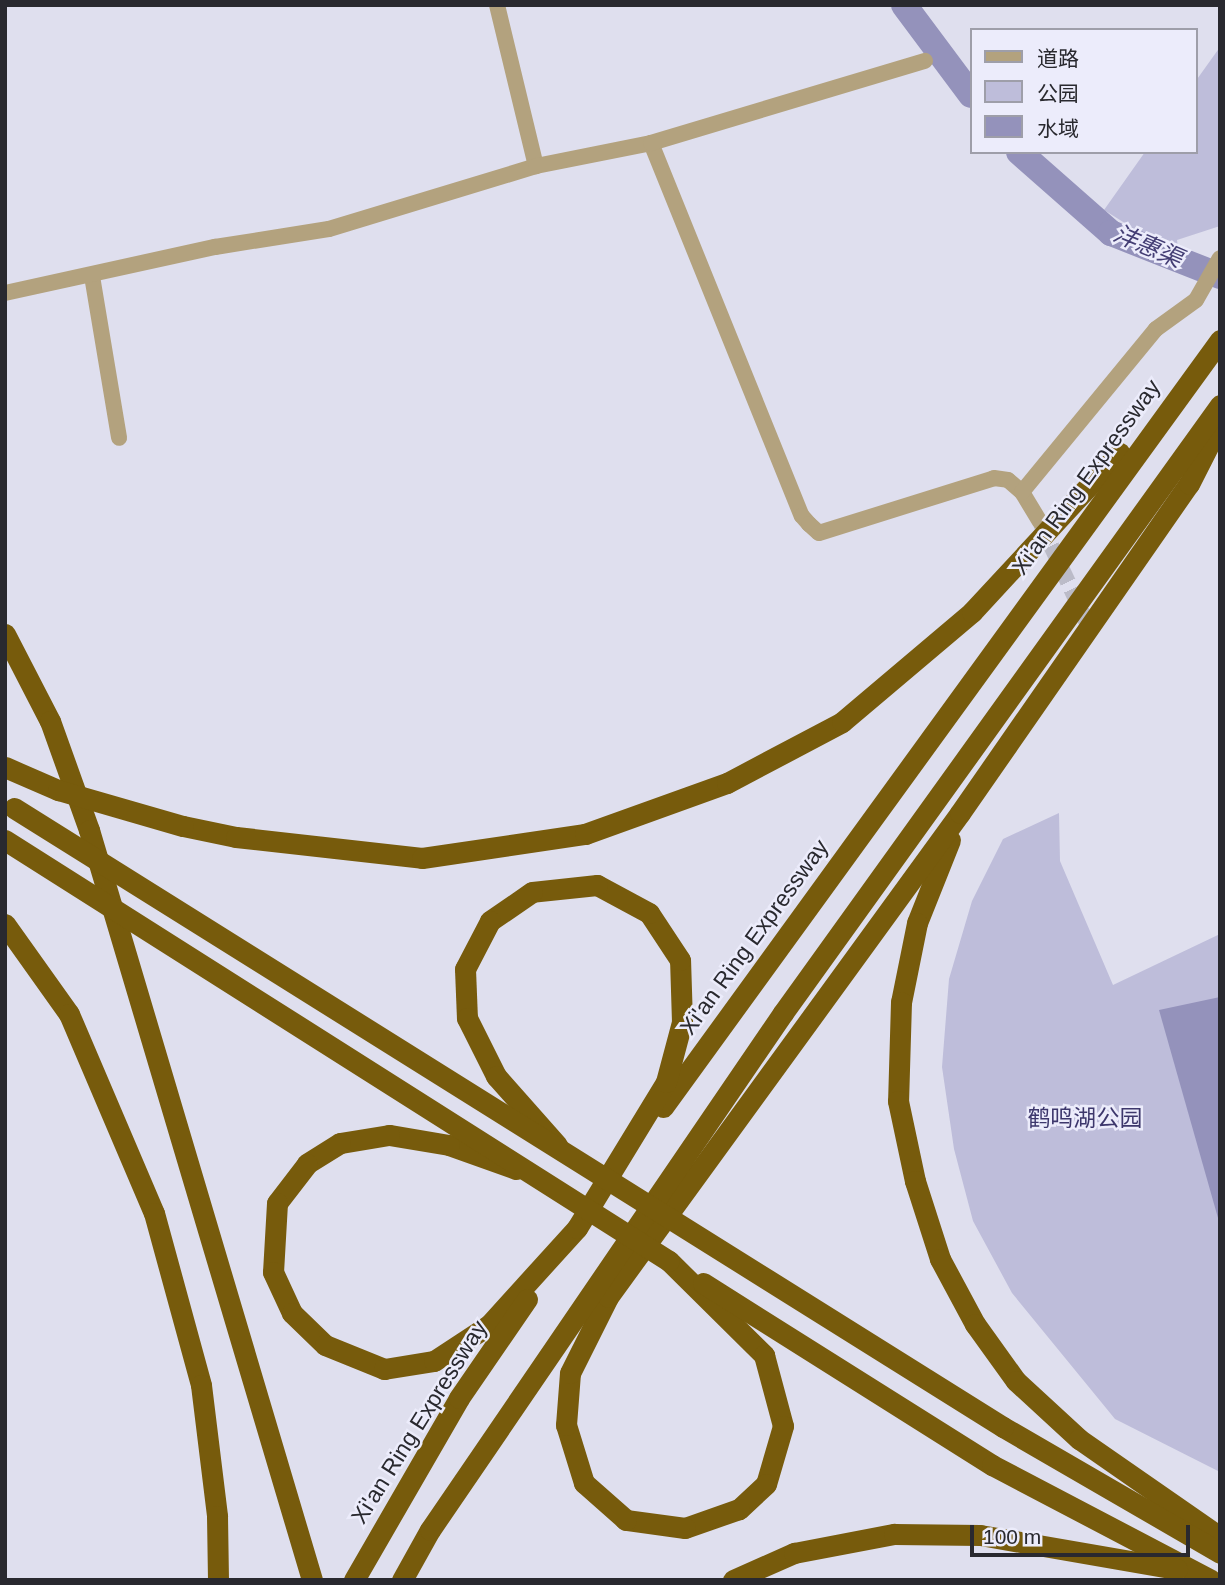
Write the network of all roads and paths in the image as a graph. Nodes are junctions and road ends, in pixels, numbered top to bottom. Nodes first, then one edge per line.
1 (497, 5) edge
2 (925, 61) dead end
3 (651, 143) junction
4 (536, 166) junction
5 (1220, 258) edge
6 (92, 276) junction
7 (5, 293) edge
8 (1217, 344) edge
9 (1220, 405) edge
10 (1220, 423) edge
11 (119, 439) dead end
12 (1022, 492) junction
13 (1040, 522) tunnel mouth
14 (5, 634) edge
15 (5, 767) edge
16 (10, 805) edge
17 (960, 813) junction
18 (5, 840) edge
19 (5, 924) edge
20 (563, 1152) junction
21 (536, 1176) junction
22 (577, 1228) junction
23 (669, 1261) junction
24 (1220, 1538) edge
25 (1220, 1553) edge
26 (1205, 1576) edge
27 (218, 1580) edge
28 (312, 1580) edge
29 (354, 1580) edge
30 (402, 1580) edge
31 (733, 1580) edge

1 - 4 street
2 - 3 street
3 - 4 street
3 - 12 street
4 - 6 street
5 - 12 street
6 - 7 street
6 - 11 street
8 - 15 highway, bridge
8 - 22 highway, Xi'an Ring Expressway
9 - 30 highway
10 - 17 highway
12 - 13 street
14 - 28 highway
16 - 20 highway, bridge
17 - 23 highway
17 - 24 highway
18 - 21 highway, bridge
19 - 27 highway
20 - 22 highway, bridge
20 - 25 highway, bridge
21 - 22 highway, bridge
21 - 23 highway, bridge
22 - 29 highway, Xi'an Ring Expressway
23 - 26 highway
26 - 31 highway

